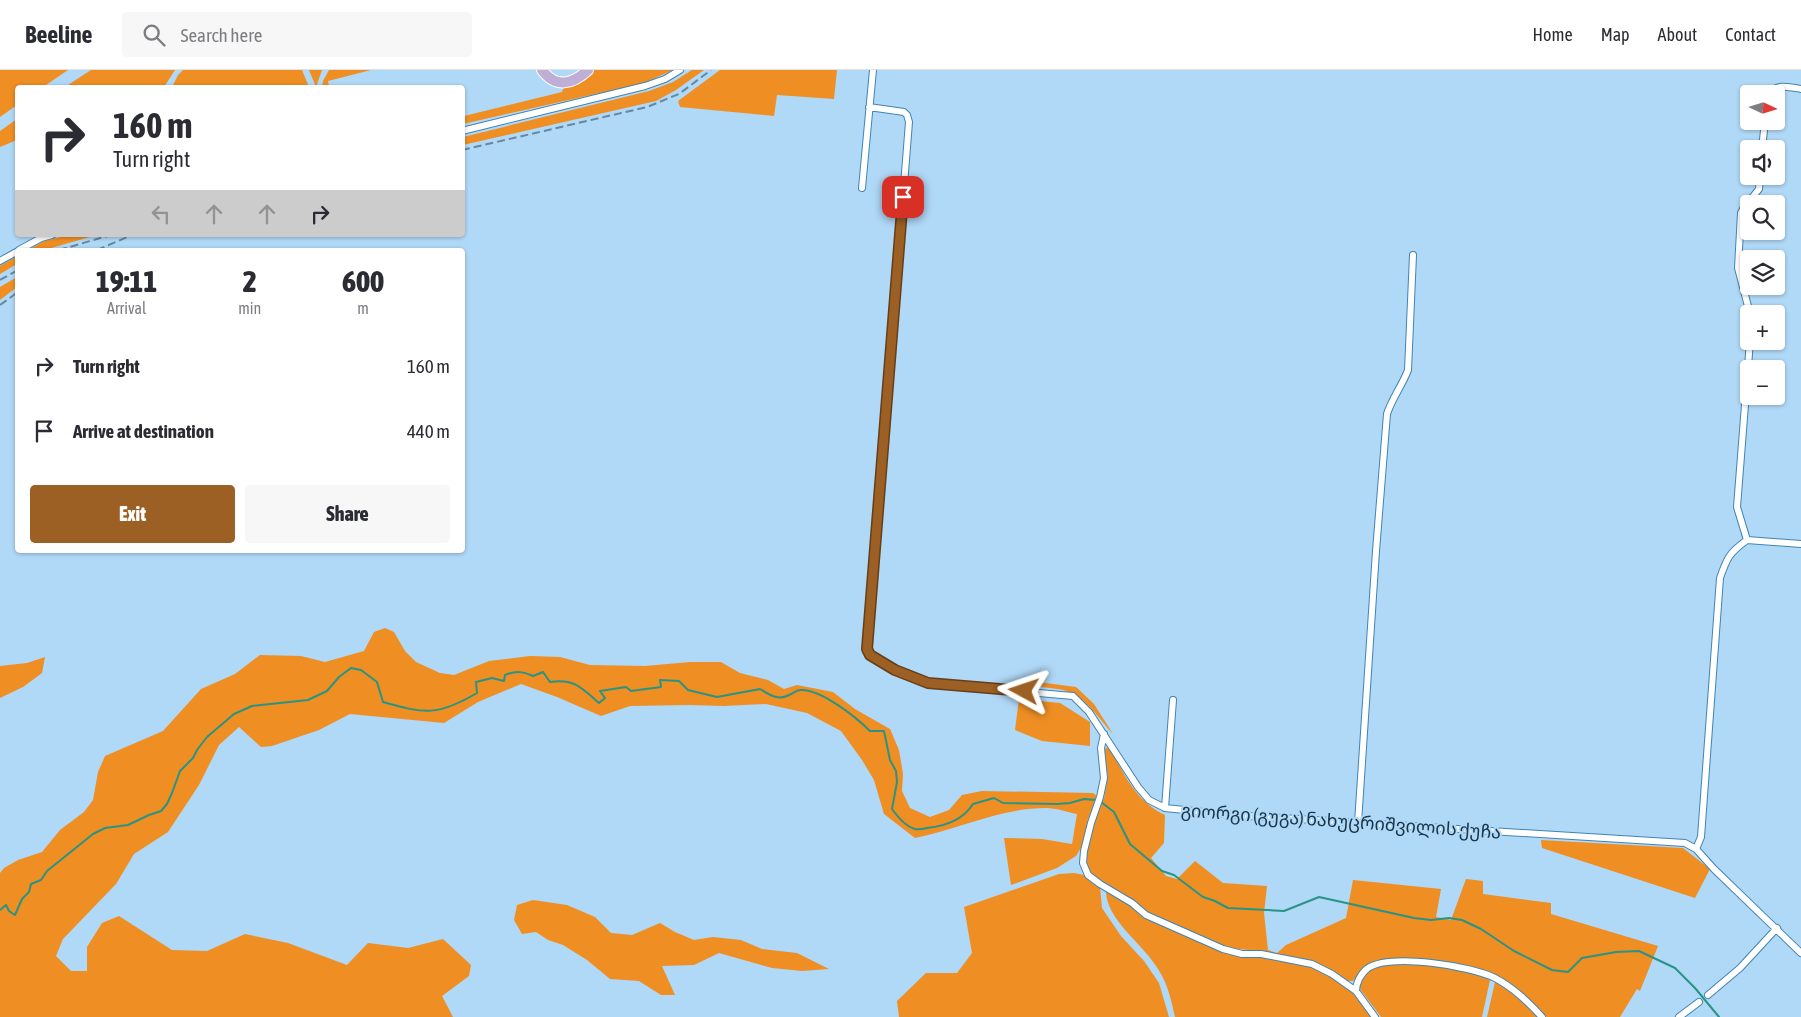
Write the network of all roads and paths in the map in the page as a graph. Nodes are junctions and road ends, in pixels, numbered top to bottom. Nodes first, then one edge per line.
1 (542, 70) edge
2 (588, 70) edge
3 (680, 70) edge
4 (873, 70) edge
5 (1785, 87) edge
6 (1801, 88) edge
7 (869, 107) junction
8 (465, 129) edge
9 (1759, 185) edge
10 (862, 188) dead end
11 (45, 237) edge
12 (22, 248) edge
13 (15, 252) edge
14 (1413, 255) dead end
15 (0, 261) edge
16 (1748, 305) edge
17 (1749, 350) edge
18 (1747, 540) junction
19 (1801, 544) edge
20 (1173, 700) dead end
21 (1104, 734) junction
22 (1165, 808) junction
23 (1358, 823) junction
24 (1696, 849) junction
25 (1777, 928) junction
26 (1801, 953) edge
27 (1356, 991) junction
28 (1708, 995) dead end
29 (1698, 1002) dead end
30 (1375, 1017) edge
31 (1542, 1017) edge
32 (1679, 1017) edge

1 - 2 main road
3 - 8 street
4 - 7 street
5 - 6 street
7 - 10 street
7 - 21 street, გიორგი (გუგა) ნახუცრიშვილის ქუჩა
9 - 16 street
11 - 12 street
13 - 15 street
14 - 23 street
17 - 18 street
18 - 19 street
18 - 24 street
20 - 22 street
21 - 22 street, გიორგი (გუგა) ნახუცრიშვილის ქუჩა
21 - 27 street
22 - 23 street, გიორგი (გუგა) ნახუცრიშვილის ქუჩა
23 - 24 street, გიორგი (გუგა) ნახუცრიშვილის ქუჩა
24 - 25 street
25 - 26 street
25 - 28 street
27 - 30 street
27 - 31 street
29 - 32 street

